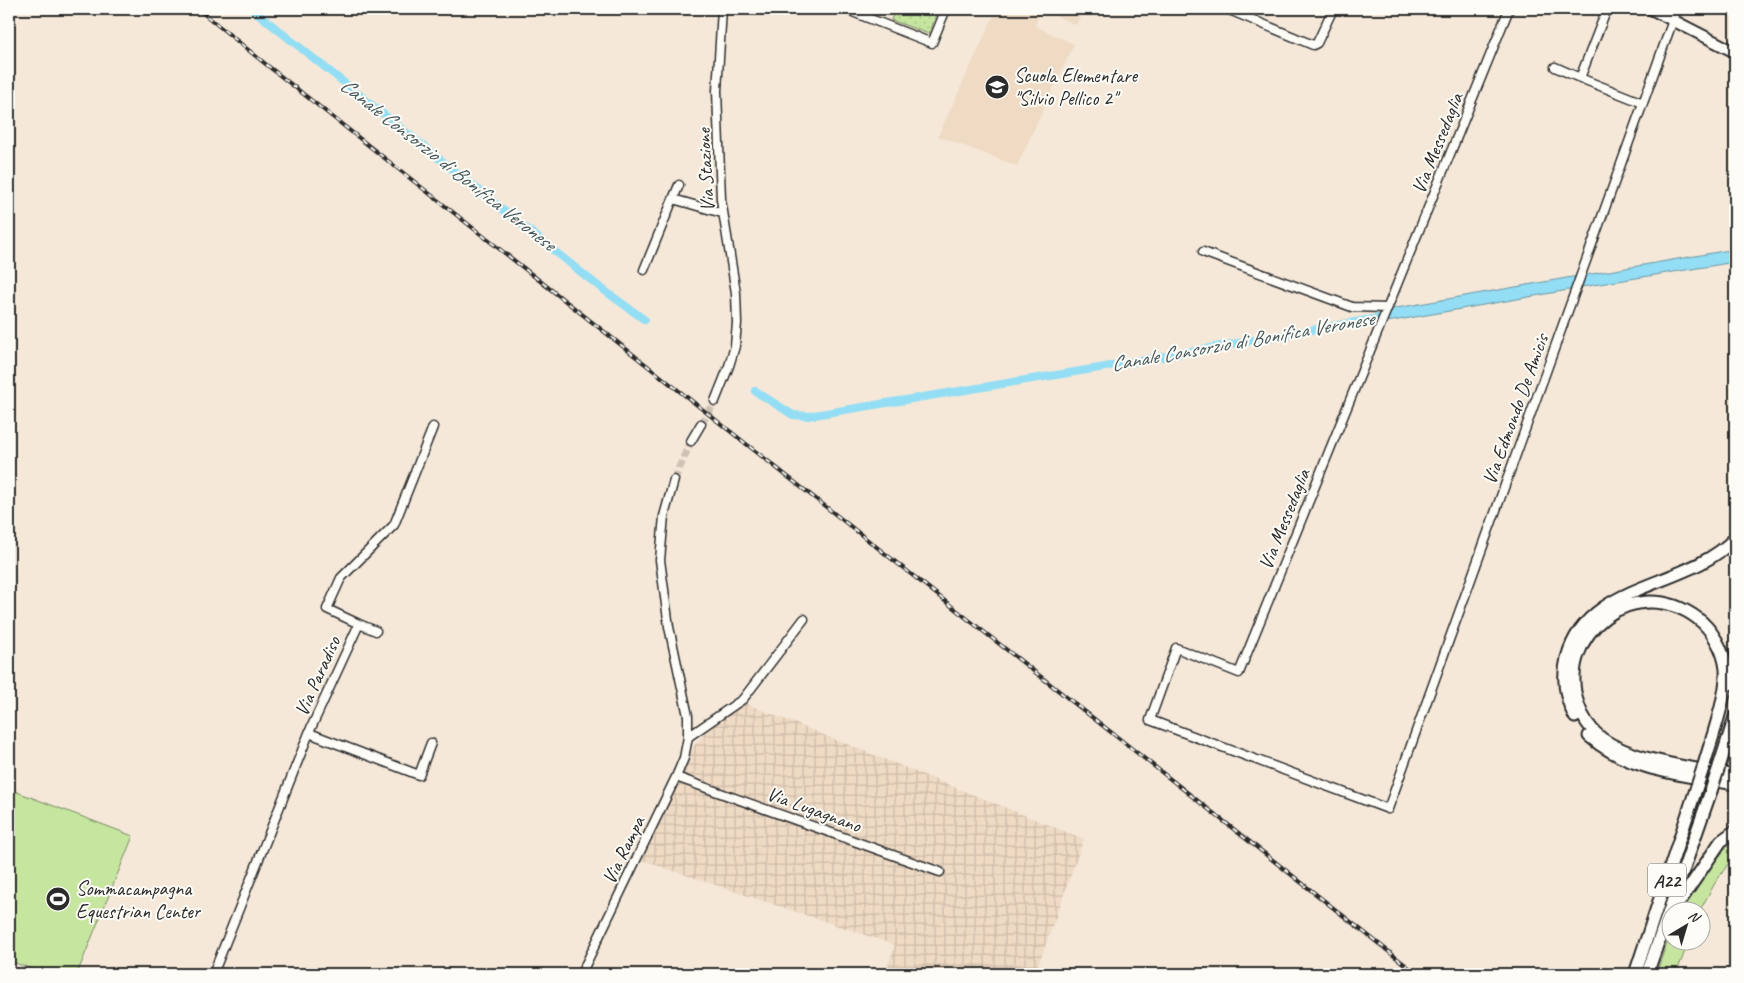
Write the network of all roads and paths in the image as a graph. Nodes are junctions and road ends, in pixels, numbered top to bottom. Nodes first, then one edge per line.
1 (845, 9) edge
2 (946, 9) edge
3 (1227, 9) edge
4 (1333, 9) edge
5 (1509, 9) edge
6 (1607, 9) edge
7 (1652, 9) edge
8 (1677, 9) edge
9 (721, 11) edge
10 (1673, 19) junction
11 (1735, 52) edge
12 (1555, 67) dead end
13 (1580, 78) junction
14 (1643, 103) junction
15 (679, 185) dead end
16 (673, 199) junction
17 (722, 213) junction
18 (1203, 252) dead end
19 (644, 270) dead end
20 (1387, 308) junction
21 (714, 401) tunnel mouth
22 (701, 424) tunnel mouth
23 (433, 427) dead end
24 (691, 442) tunnel mouth
25 (674, 480) tunnel mouth
26 (1735, 538) edge
27 (804, 620) dead end
28 (359, 624) junction
29 (376, 631) dead end
30 (1735, 664) edge
31 (1735, 717) edge
32 (309, 733) junction
33 (688, 737) junction
34 (431, 743) dead end
35 (1704, 765) junction
36 (1735, 776) edge
37 (676, 777) junction
38 (1735, 784) edge
39 (1388, 809) joint
40 (1735, 831) edge
41 (940, 872) dead end
42 (1673, 900) edge
43 (1681, 900) edge
44 (1662, 931) edge
45 (9, 972) edge
46 (15, 974) edge
47 (213, 974) edge
48 (582, 974) edge
49 (1635, 974) edge
50 (1647, 974) edge

1 - 2 street
3 - 4 street
5 - 20 street, Via Messedaglia
6 - 13 street
7 - 10 main road
8 - 10 street, Via Edmondo De Amicis
9 - 17 street, Via Stazione
10 - 11 main road
10 - 14 street, Via Edmondo De Amicis
12 - 13 street
13 - 14 street
14 - 39 street, Via Edmondo De Amicis
15 - 16 street
16 - 17 street
16 - 19 street
17 - 21 street, Via Stazione
18 - 20 street
20 - 39 street, Via Messedaglia
22 - 24 street
23 - 28 street, Via Paradiso
25 - 33 street, Via Rampa
26 - 38 highway
27 - 33 street
28 - 29 street
28 - 32 street, Via Paradiso
30 - 35 highway, A22
31 - 42 highway, A22, bridge
32 - 34 street
32 - 47 street, Via Paradiso
33 - 37 street, Via Rampa
35 - 36 highway
35 - 49 highway, A22, bridge
37 - 41 street, Via Lugagnano
37 - 48 street, Via Rampa
40 - 43 highway
44 - 50 highway, A22
45 - 46 street

